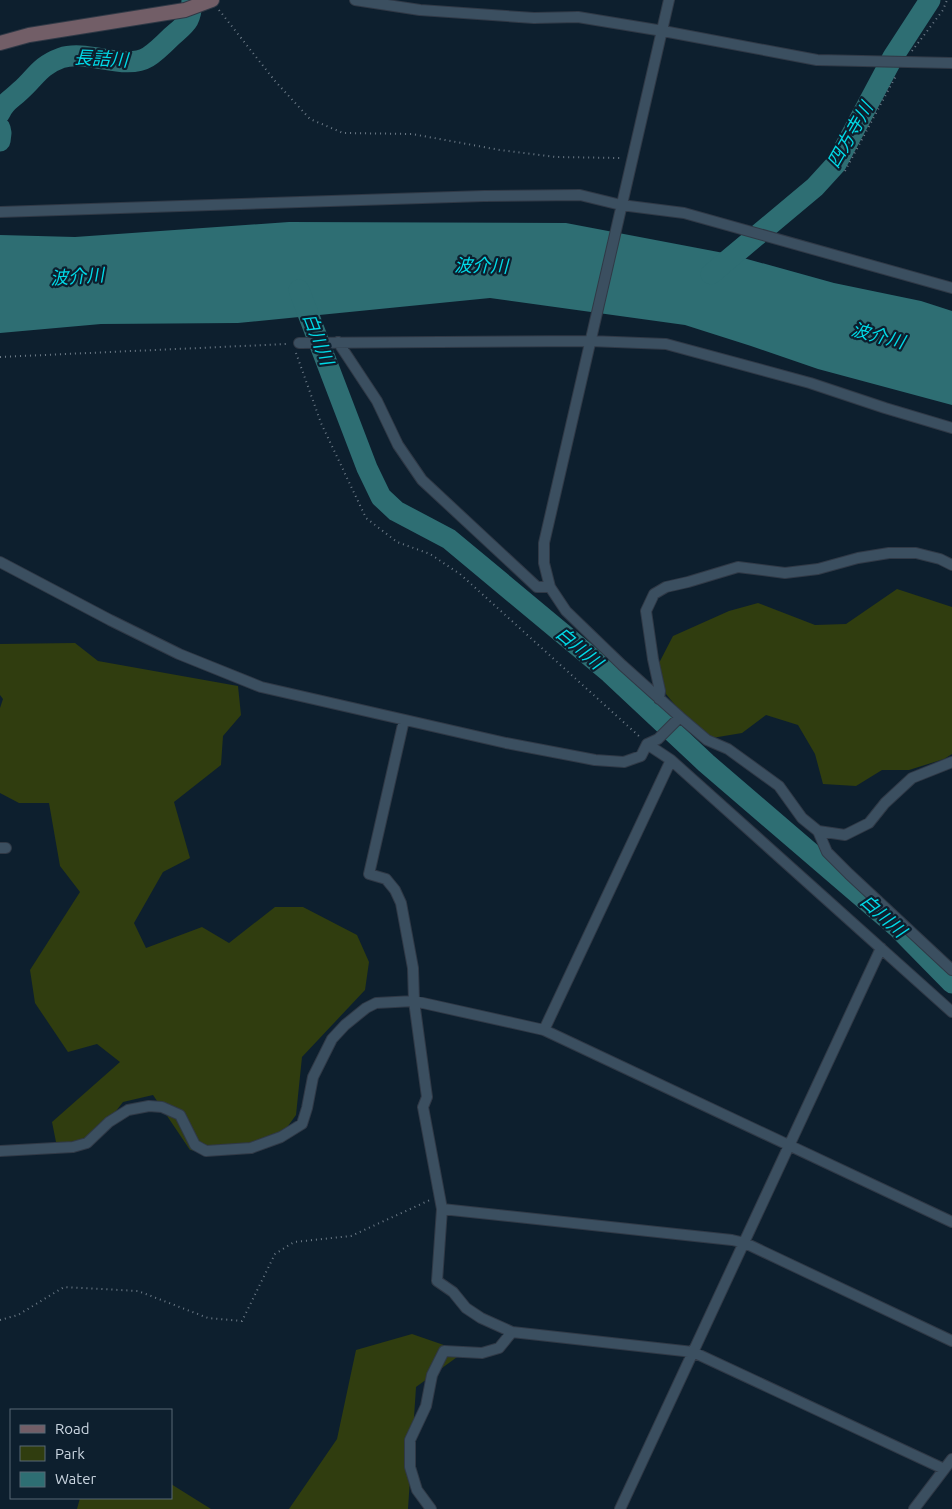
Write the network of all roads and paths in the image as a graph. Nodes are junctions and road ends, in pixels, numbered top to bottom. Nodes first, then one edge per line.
1 (354, 0) edge
2 (669, 0) edge
3 (947, 0) edge
4 (209, 2) edge
5 (663, 31) junction
6 (0, 43) edge
7 (895, 62) junction
8 (952, 63) edge
9 (633, 159) junction
10 (845, 171) dead end
11 (620, 209) junction
12 (0, 212) edge
13 (952, 288) edge
14 (590, 341) junction
15 (338, 342) junction
16 (296, 346) junction
17 (0, 357) edge
18 (952, 428) edge
19 (0, 562) edge
20 (952, 565) edge
21 (550, 588) junction
22 (659, 700) junction
23 (404, 720) junction
24 (677, 720) junction
25 (647, 744) junction
26 (671, 760) junction
27 (952, 762) edge
28 (818, 831) junction
29 (881, 948) junction
30 (952, 970) edge
31 (414, 1001) junction
32 (952, 1012) edge
33 (544, 1030) junction
34 (790, 1145) junction
35 (0, 1151) edge
36 (440, 1195) junction
37 (442, 1209) junction
38 (952, 1222) edge
39 (745, 1243) junction
40 (0, 1320) edge
41 (512, 1332) junction
42 (952, 1341) edge
43 (693, 1352) junction
44 (952, 1459) edge
45 (944, 1469) junction
46 (431, 1509) edge
47 (620, 1509) edge
48 (914, 1509) edge

1 - 5 street
2 - 5 street
3 - 7 path
4 - 6 main road
4 - 9 path
5 - 7 street
5 - 9 street
7 - 8 street
7 - 10 path
9 - 11 street
11 - 12 street
11 - 13 street
11 - 14 street
14 - 15 street
14 - 18 street
14 - 21 street
15 - 16 street
15 - 21 street
16 - 17 path
16 - 25 path
19 - 23 street
20 - 22 street
21 - 22 street
22 - 24 street
23 - 25 street
23 - 31 street
24 - 25 street
24 - 28 street
25 - 26 street
26 - 29 street
26 - 33 street
27 - 28 street
28 - 30 street
29 - 32 street
29 - 34 street
31 - 33 street
31 - 35 street
31 - 36 street
33 - 34 street
34 - 38 street
34 - 39 street
36 - 37 street
36 - 40 path
37 - 39 street
37 - 41 street
39 - 42 street
39 - 43 street
41 - 43 street
41 - 46 street
43 - 45 street
43 - 47 street
44 - 45 street
45 - 48 street

